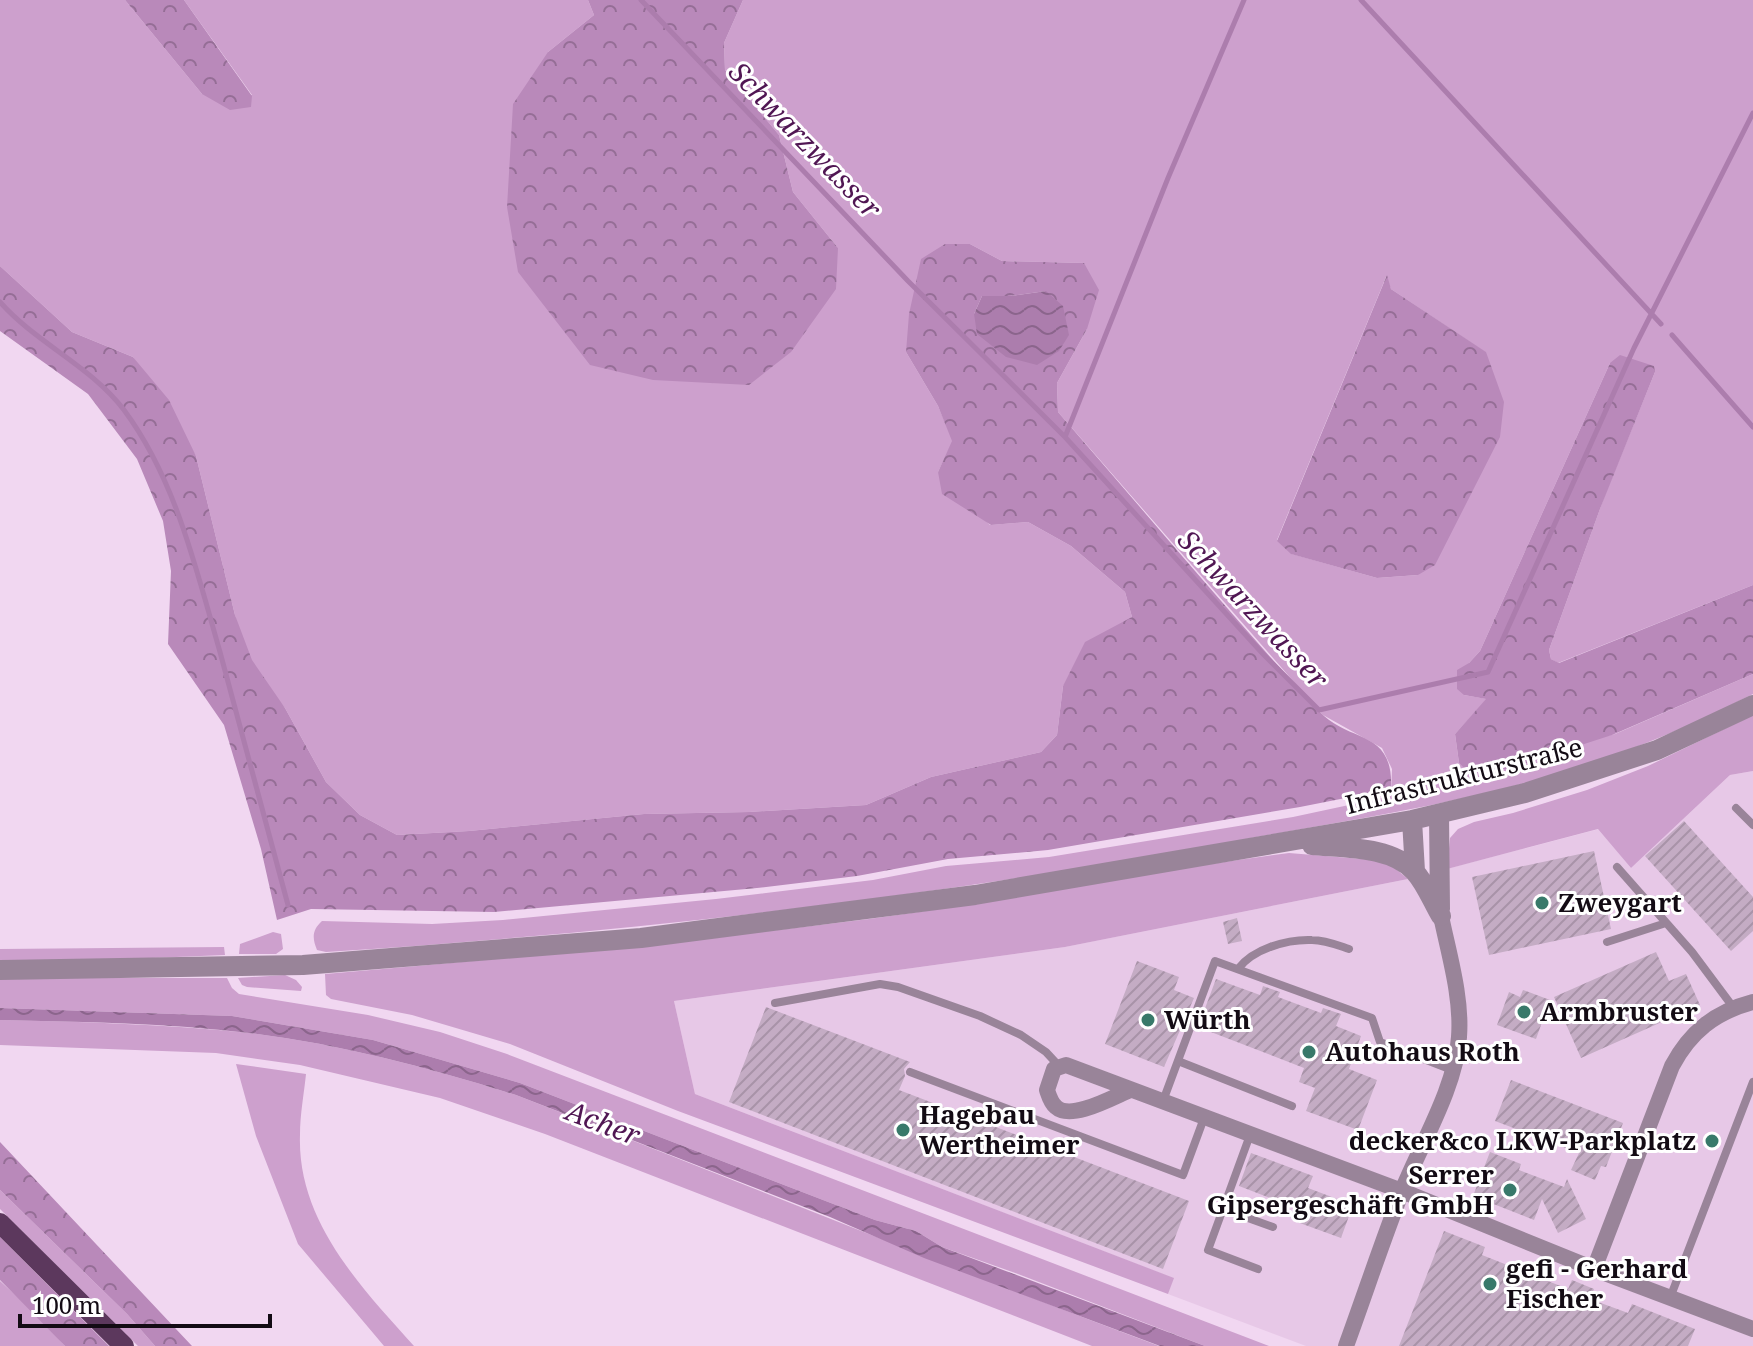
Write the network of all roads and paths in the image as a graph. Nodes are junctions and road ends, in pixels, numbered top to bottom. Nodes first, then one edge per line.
1 (1753, 705) edge
2 (1736, 808) dead end
3 (1439, 814) junction
4 (1412, 820) junction
5 (1753, 825) edge
6 (1287, 842) junction
7 (1617, 867) dead end
8 (1415, 871) junction
9 (1441, 916) junction
10 (1666, 923) junction
11 (1607, 942) dead end
12 (1349, 949) dead end
13 (1238, 969) junction
14 (0, 970) edge
15 (1753, 1002) edge
16 (775, 1003) dead end
17 (1733, 1007) junction
18 (1178, 1061) junction
19 (1060, 1067) junction
20 (1452, 1070) junction
21 (910, 1072) dead end
22 (1753, 1082) edge
23 (1130, 1090) junction
24 (1163, 1103) junction
25 (1292, 1106) dead end
26 (1204, 1118) junction
27 (1250, 1135) junction
28 (1402, 1191) junction
29 (1223, 1209) junction
30 (0, 1223) edge
31 (1273, 1227) dead end
32 (1258, 1269) dead end
33 (1594, 1269) junction
34 (1670, 1299) junction
35 (1753, 1329) edge
36 (124, 1346) edge
37 (1346, 1346) edge

1 - 3 street, Infrastrukturstraße
2 - 5 lane
3 - 4 street, Infrastrukturstraße
3 - 9 street
4 - 6 street, Infrastrukturstraße
4 - 8 street
6 - 8 street
6 - 14 street, Infrastrukturstraße
7 - 10 lane
8 - 9 street
9 - 20 street
10 - 11 lane
10 - 17 lane
12 - 13 lane
13 - 18 lane
13 - 20 lane
15 - 17 street
16 - 19 lane
17 - 33 street
18 - 24 lane
18 - 25 lane
19 - 23 street
19 - 23 street
20 - 28 street
21 - 26 lane
22 - 34 lane
23 - 24 street
24 - 26 street
26 - 27 street
27 - 28 street
27 - 29 lane
28 - 33 street
28 - 37 street
29 - 31 lane
29 - 32 lane
30 - 36 main road
33 - 34 street
34 - 35 street

